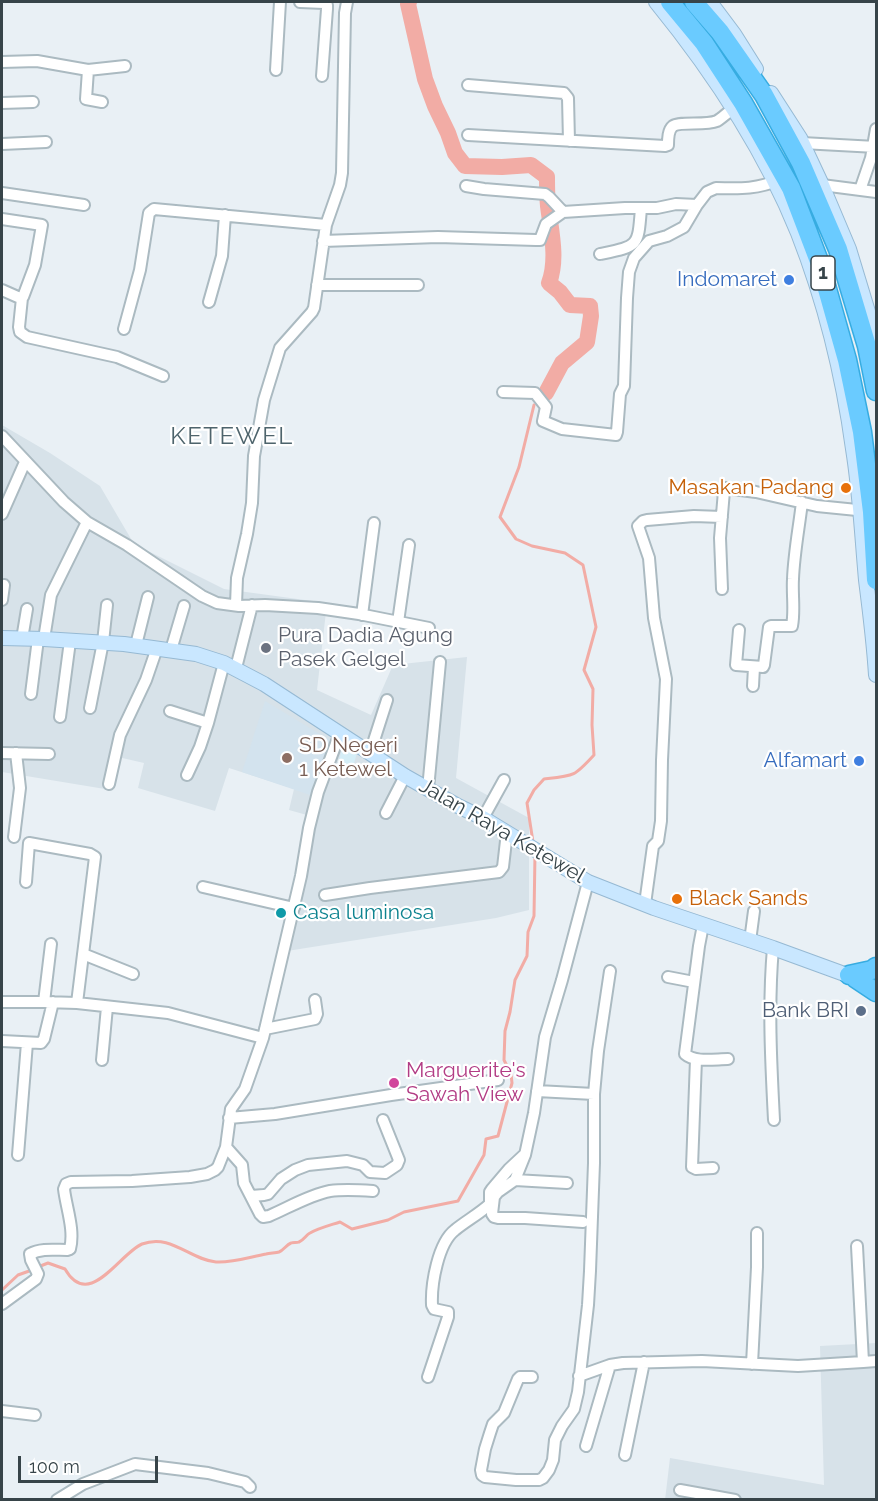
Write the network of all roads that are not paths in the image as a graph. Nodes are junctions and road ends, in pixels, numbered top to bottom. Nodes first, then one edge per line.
1 (280, 2) edge
2 (300, 2) edge
3 (347, 2) edge
4 (656, 2) edge
5 (670, 2) edge
6 (694, 2) edge
7 (715, 4) edge
8 (2, 62) edge
9 (125, 66) dead end
10 (88, 70) junction
11 (276, 70) dead end
12 (322, 76) dead end
13 (468, 85) dead end
14 (33, 102) dead end
15 (102, 102) dead end
16 (2, 103) edge
17 (733, 109) junction
18 (876, 129) edge
19 (468, 135) dead end
20 (569, 141) junction
21 (46, 142) dead end
22 (802, 143) junction
23 (2, 144) edge
24 (875, 147) edge
25 (780, 180) junction
26 (822, 185) junction
27 (466, 186) dead end
28 (860, 190) junction
29 (876, 192) edge
30 (2, 193) edge
31 (84, 205) dead end
32 (697, 205) junction
33 (641, 208) junction
34 (561, 214) junction
35 (225, 215) junction
36 (2, 219) edge
37 (326, 225) junction
38 (323, 241) junction
39 (600, 254) dead end
40 (317, 285) junction
41 (418, 285) dead end
42 (2, 290) edge
43 (22, 298) junction
44 (209, 302) dead end
45 (124, 329) dead end
46 (876, 338) edge
47 (163, 376) dead end
48 (876, 391) edge
49 (502, 392) dead end
50 (2, 436) edge
51 (25, 462) junction
52 (802, 502) junction
53 (866, 512) junction
54 (2, 514) edge
55 (722, 517) junction
56 (87, 522) junction
57 (374, 523) dead end
58 (409, 545) dead end
59 (876, 580) edge
60 (4, 585) dead end
61 (722, 589) dead end
62 (148, 597) dead end
63 (2, 600) edge
64 (107, 605) dead end
65 (236, 605) junction
66 (252, 605) junction
67 (184, 606) dead end
68 (27, 609) dead end
69 (362, 615) junction
70 (398, 622) junction
71 (429, 628) dead end
72 (739, 630) dead end
73 (2, 638) edge
74 (22, 639) junction
75 (41, 639) junction
76 (70, 640) junction
77 (103, 642) junction
78 (136, 645) junction
79 (157, 648) junction
80 (171, 650) junction
81 (440, 662) dead end
82 (230, 665) junction
83 (754, 667) junction
84 (876, 675) edge
85 (753, 686) dead end
86 (31, 694) dead end
87 (387, 700) dead end
88 (90, 708) dead end
89 (170, 711) dead end
90 (60, 717) dead end
91 (208, 723) junction
92 (340, 733) junction
93 (2, 753) edge
94 (16, 753) junction
95 (370, 753) junction
96 (49, 754) dead end
97 (187, 775) dead end
98 (405, 776) junction
99 (504, 780) dead end
100 (109, 784) dead end
101 (428, 789) junction
102 (386, 813) dead end
103 (483, 818) junction
104 (507, 832) junction
105 (14, 837) dead end
106 (26, 882) dead end
107 (588, 882) junction
108 (203, 887) dead end
109 (325, 895) dead end
110 (645, 904) junction
111 (294, 908) junction
112 (754, 911) dead end
113 (703, 925) junction
114 (750, 941) junction
115 (51, 944) dead end
116 (773, 948) junction
117 (83, 954) junction
118 (876, 967) edge
119 (610, 970) dead end
120 (133, 974) dead end
121 (852, 976) junction
122 (668, 977) dead end
123 (694, 982) junction
124 (876, 985) edge
125 (876, 992) edge
126 (315, 1000) dead end
127 (2, 1002) edge
128 (48, 1002) junction
129 (77, 1004) junction
130 (107, 1007) junction
131 (264, 1033) junction
132 (2, 1041) edge
133 (27, 1043) junction
134 (102, 1059) dead end
135 (696, 1059) junction
136 (728, 1059) dead end
137 (498, 1080) dead end
138 (537, 1091) junction
139 (594, 1094) junction
140 (229, 1118) junction
141 (383, 1120) dead end
142 (774, 1120) dead end
143 (226, 1147) junction
144 (18, 1155) dead end
145 (525, 1155) junction
146 (713, 1168) dead end
147 (515, 1180) junction
148 (567, 1183) dead end
149 (373, 1191) dead end
150 (251, 1196) junction
151 (583, 1222) dead end
152 (757, 1233) dead end
153 (856, 1246) dead end
154 (2, 1304) edge
155 (876, 1361) edge
156 (644, 1362) junction
157 (863, 1362) junction
158 (752, 1364) junction
159 (610, 1365) junction
160 (579, 1376) junction
161 (428, 1377) dead end
162 (532, 1377) dead end
163 (2, 1412) edge
164 (35, 1415) dead end
165 (586, 1446) dead end
166 (625, 1455) dead end
167 (250, 1487) dead end
168 (680, 1491) dead end
169 (57, 1500) edge
170 (735, 1500) edge

1 - 11 street
2 - 12 street
3 - 37 street
4 - 17 main road
5 - 25 highway, 1
6 - 48 highway, 1
7 - 22 main road
8 - 10 street
9 - 10 street
10 - 15 street
13 - 20 street
14 - 16 street
17 - 20 street
17 - 25 main road
18 - 24 street
19 - 20 street
21 - 23 street
22 - 24 street
22 - 26 main road
24 - 28 street
25 - 32 street
25 - 53 highway, 1
26 - 28 street
26 - 46 main road
27 - 34 street
28 - 29 street
30 - 31 street
32 - 33 street
32 - 49 street
33 - 34 street
33 - 39 street
34 - 38 street
35 - 37 street
35 - 44 street
35 - 45 street
36 - 43 street
37 - 38 street
38 - 40 street
40 - 41 street
40 - 65 street
42 - 43 street
43 - 47 street
50 - 51 street
51 - 54 street
51 - 56 street
52 - 53 street
52 - 55 street
52 - 83 street
53 - 59 highway, 1
53 - 84 main road
55 - 61 street
55 - 110 street
56 - 65 street
56 - 75 street
57 - 69 street
58 - 70 street
60 - 63 street
62 - 78 street
64 - 77 street
65 - 66 street
66 - 69 street
66 - 82 street
67 - 80 street
68 - 74 street
69 - 70 street
70 - 71 street
72 - 83 street
73 - 74 main road, Jalan Raya Ketewel
74 - 75 main road, Jalan Raya Ketewel
75 - 76 main road, Jalan Raya Ketewel
75 - 86 street
76 - 77 main road, Jalan Raya Ketewel
76 - 90 street
77 - 78 main road, Jalan Raya Ketewel
77 - 88 street
78 - 79 main road, Jalan Raya Ketewel
79 - 80 main road, Jalan Raya Ketewel
79 - 100 street
80 - 82 main road, Jalan Raya Ketewel
81 - 101 street
82 - 91 street
82 - 92 main road, Jalan Raya Ketewel
83 - 85 street
87 - 95 street
89 - 91 street
91 - 97 street
92 - 95 main road, Jalan Raya Ketewel
92 - 111 street
93 - 94 street
94 - 96 street
94 - 105 street
95 - 98 main road, Jalan Raya Ketewel
98 - 101 main road, Jalan Raya Ketewel
98 - 102 street
99 - 103 street
101 - 103 main road, Jalan Raya Ketewel
103 - 104 main road, Jalan Raya Ketewel
104 - 107 main road, Jalan Raya Ketewel
104 - 109 street
106 - 117 street
107 - 110 main road, Jalan Raya Ketewel
107 - 138 street
108 - 111 street
110 - 113 main road, Jalan Raya Ketewel
111 - 131 street
112 - 114 street
113 - 114 main road, Jalan Raya Ketewel
113 - 123 street
114 - 116 main road, Jalan Raya Ketewel
115 - 128 street
116 - 121 main road, Jalan Raya Ketewel
116 - 142 street
117 - 120 street
117 - 129 street
118 - 121 highway
119 - 139 street
121 - 124 main road, Jalan Raya Ketewel
121 - 125 highway
122 - 123 street
123 - 135 street
126 - 131 street
127 - 128 street
128 - 129 street
128 - 133 street
129 - 130 street
130 - 131 street
130 - 134 street
131 - 140 street
132 - 133 street
133 - 144 street
135 - 136 street
135 - 146 street
137 - 140 street
138 - 139 street
138 - 145 street
139 - 160 street
140 - 143 street
141 - 150 street
143 - 150 street
143 - 154 street
145 - 147 street
145 - 161 street
147 - 148 street
147 - 151 street
149 - 150 street
152 - 158 street
153 - 157 street
155 - 157 street
156 - 158 street
156 - 159 street
156 - 166 street
157 - 158 street
159 - 160 street
159 - 165 street
160 - 162 street
163 - 164 street
167 - 169 street
168 - 170 street

